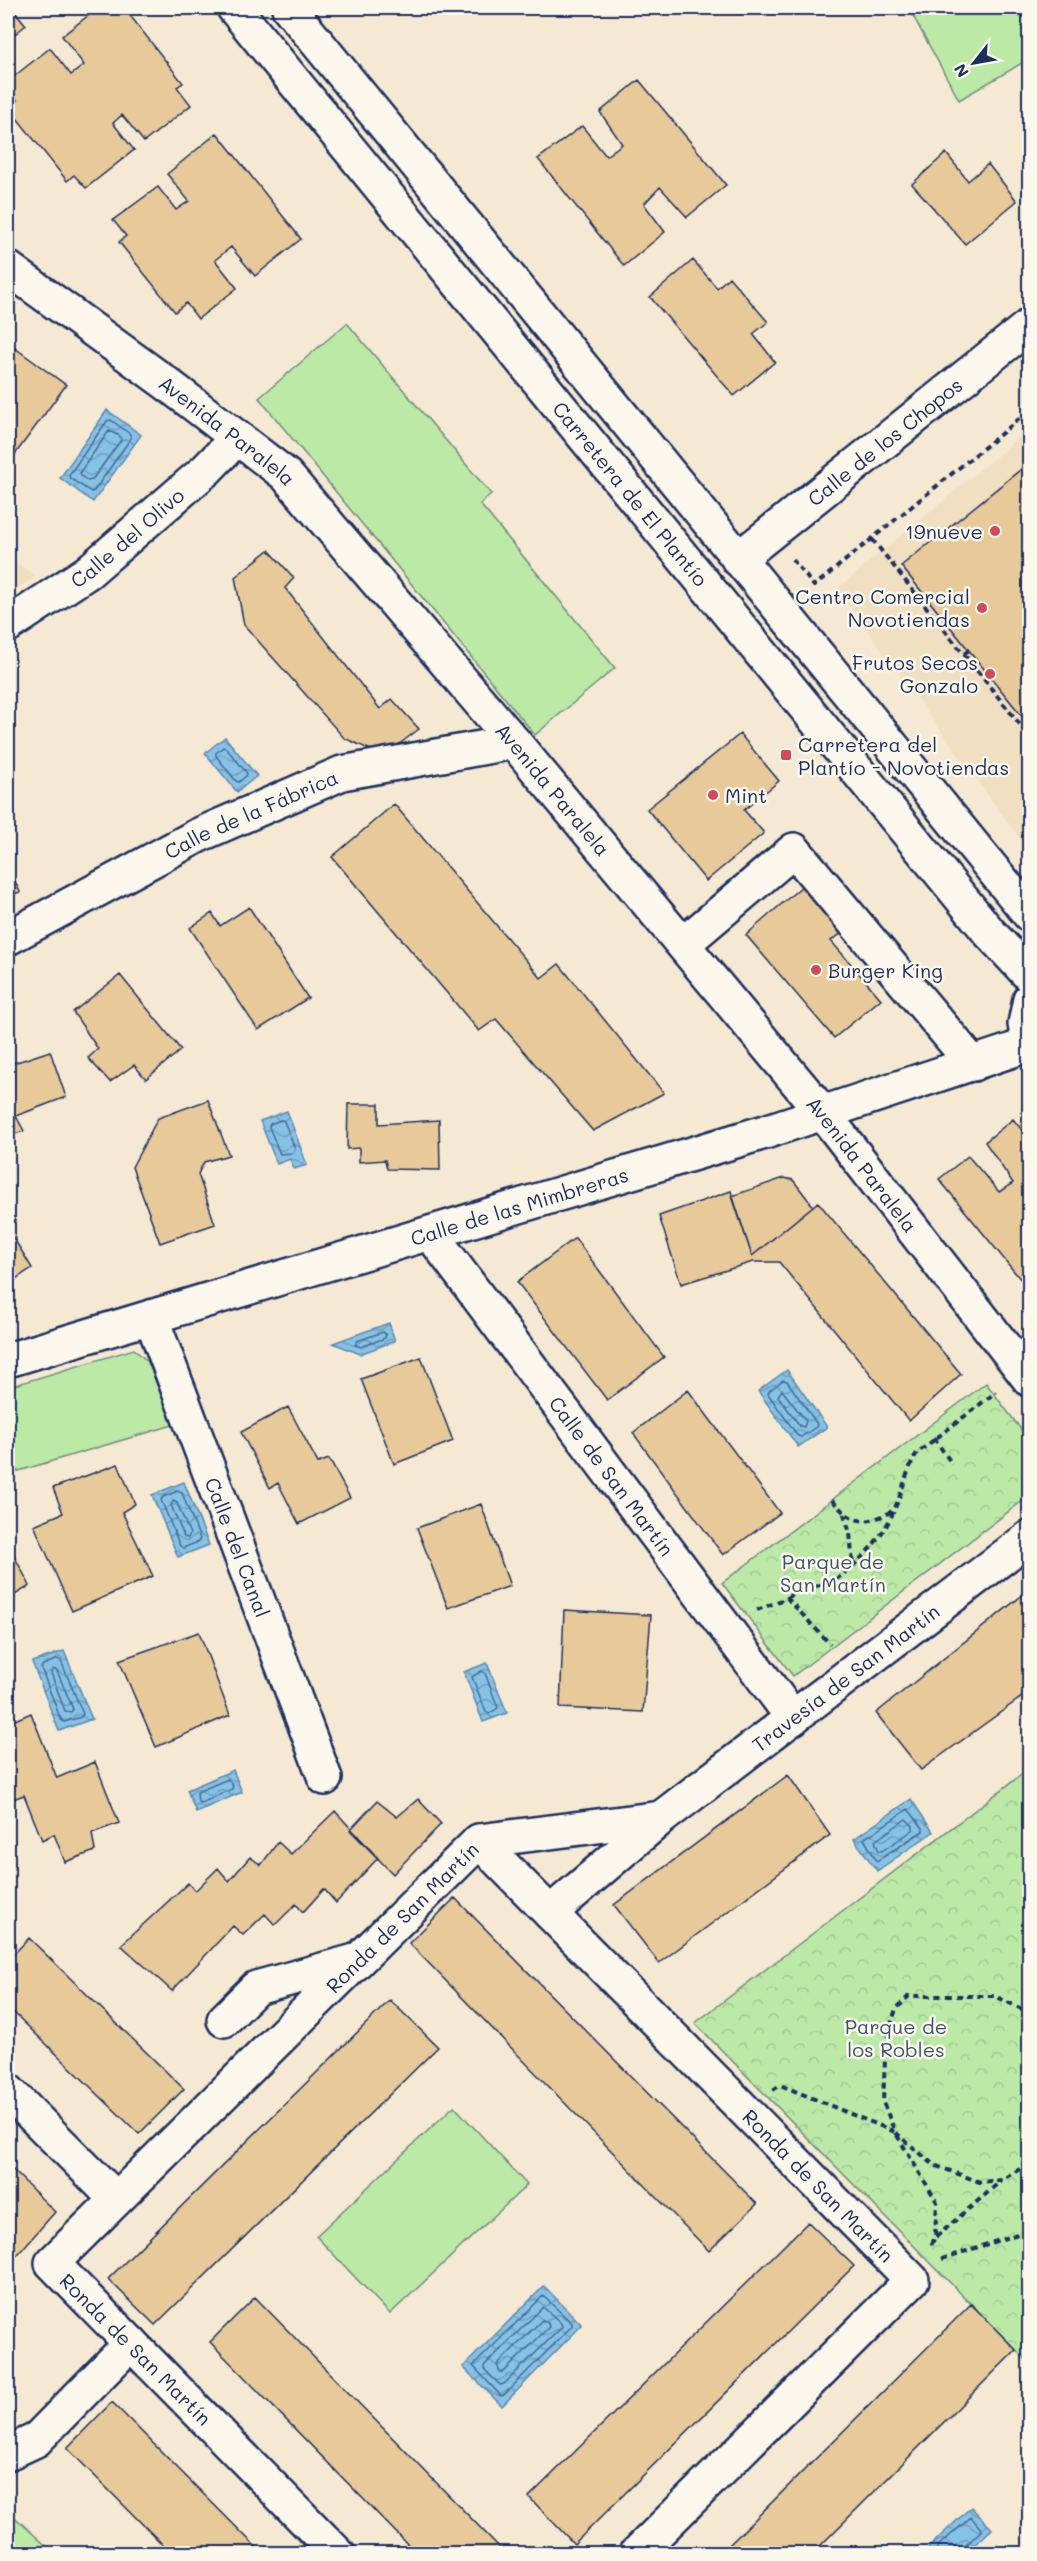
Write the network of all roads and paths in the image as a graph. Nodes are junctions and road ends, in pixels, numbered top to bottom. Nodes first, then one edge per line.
1 (234, 8) edge
2 (289, 8) edge
3 (8, 268) edge
4 (1029, 325) edge
5 (1029, 422) edge
6 (237, 438) junction
7 (770, 532) junction
8 (872, 539) junction
9 (738, 560) junction
10 (8, 625) edge
11 (969, 650) dead end
12 (964, 654) junction
13 (1029, 737) edge
14 (514, 742) junction
15 (1029, 915) edge
16 (695, 934) dead end
17 (8, 938) edge
18 (1029, 976) edge
19 (1029, 999) edge
20 (1029, 1047) edge
21 (973, 1064) junction
22 (822, 1112) junction
23 (430, 1234) junction
24 (151, 1317) junction
25 (8, 1360) edge
26 (1026, 1376) edge
27 (934, 1438) junction
28 (952, 1464) dead end
29 (832, 1500) dead end
30 (895, 1510) junction
31 (842, 1511) junction
32 (1029, 1537) edge
33 (853, 1566) junction
34 (787, 1598) junction
35 (723, 1624) junction
36 (854, 1670) junction
37 (793, 1718) junction
38 (324, 1778) dead end
39 (662, 1818) junction
40 (479, 1841) junction
41 (550, 1913) junction
42 (357, 1961) junction
43 (1029, 2005) edge
44 (1026, 2011) junction
45 (1029, 2016) edge
46 (224, 2020) dead end
47 (8, 2091) edge
48 (744, 2110) junction
49 (895, 2132) junction
50 (1029, 2160) edge
51 (1001, 2180) junction
52 (116, 2199) junction
53 (1029, 2230) edge
54 (935, 2237) junction
55 (912, 2280) junction
56 (131, 2343) junction
57 (8, 2453) edge
58 (338, 2553) edge
59 (636, 2553) edge

1 - 18 street, Carretera de El Plantío
2 - 9 street, Carretera de El Plantío
3 - 6 street, Avenida Paralela
4 - 7 street, Calle de los Chopos
5 - 8 path
6 - 10 street, Calle del Olivo
6 - 14 street, Avenida Paralela
7 - 8 path
7 - 9 street, Calle de los Chopos
8 - 12 path
9 - 15 street, Carretera de El Plantío
11 - 12 path
12 - 13 path
14 - 17 street, Calle de la Fábrica
14 - 22 street, Avenida Paralela
16 - 21 street
19 - 20 street
20 - 21 street, Calle de las Mimbreras
21 - 22 street, Calle de las Mimbreras
22 - 23 street, Calle de las Mimbreras
22 - 26 street, Avenida Paralela
23 - 24 street, Calle de las Mimbreras
23 - 35 street, Calle de San Martín
24 - 25 street, Calle de las Mimbreras
24 - 38 street, Calle del Canal
26 - 27 path
27 - 28 path
27 - 30 path
29 - 31 path
30 - 31 path
30 - 33 path
31 - 33 path
32 - 36 street, Travesía de San Martín
33 - 34 path
34 - 35 path
34 - 36 path
35 - 37 street, Calle de San Martín
36 - 37 street, Travesía de San Martín
37 - 39 street, Travesía de San Martín
39 - 40 street
39 - 41 street, Travesía de San Martín
40 - 41 street, Ronda de San Martín
40 - 42 street, Ronda de San Martín
41 - 48 street, Ronda de San Martín
42 - 46 street
42 - 52 street, Ronda de San Martín
43 - 44 path
44 - 45 path
44 - 49 path
47 - 52 street
48 - 49 path
48 - 55 street, Ronda de San Martín
49 - 51 path
49 - 54 path
50 - 51 path
51 - 54 path
52 - 56 street, Ronda de San Martín
53 - 55 path
54 - 55 path
55 - 59 street
56 - 57 street
56 - 58 street, Ronda de San Martín

